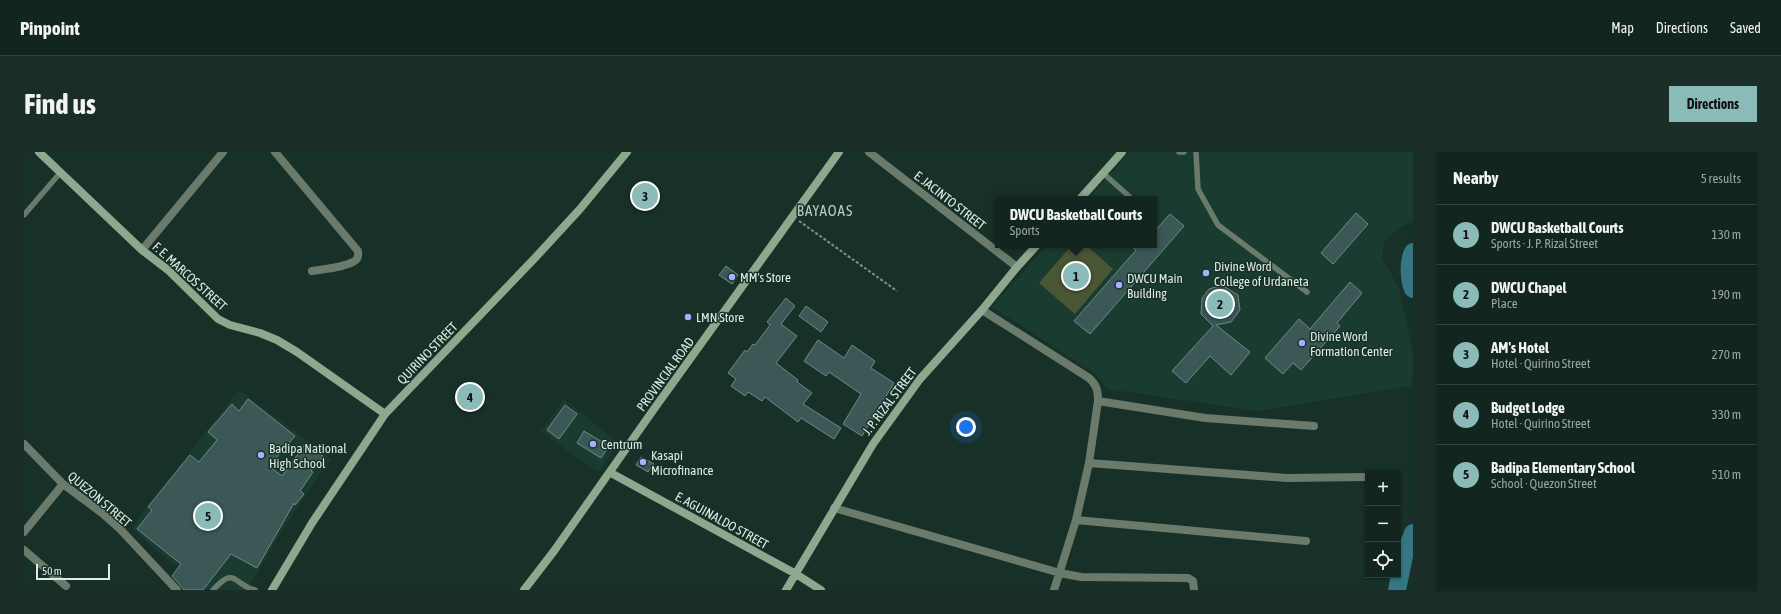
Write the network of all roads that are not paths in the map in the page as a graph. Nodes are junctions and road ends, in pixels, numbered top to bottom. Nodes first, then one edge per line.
1 (39, 152) edge
2 (223, 152) edge
3 (275, 152) edge
4 (627, 152) edge
5 (839, 152) edge
6 (869, 152) edge
7 (1122, 152) edge
8 (1179, 152) edge
9 (1184, 152) edge
10 (1196, 152) edge
11 (60, 173) junction
12 (1103, 173) junction
13 (1083, 196) edge
14 (1129, 196) edge
15 (24, 215) edge
16 (1034, 248) edge
17 (142, 250) junction
18 (1017, 267) junction
19 (312, 271) dead end
20 (1307, 292) dead end
21 (982, 310) junction
22 (1098, 402) junction
23 (386, 414) junction
24 (1314, 426) dead end
25 (24, 444) edge
26 (1089, 463) junction
27 (610, 473) junction
28 (1365, 477) edge
29 (63, 484) junction
30 (834, 508) junction
31 (1076, 520) junction
32 (24, 532) edge
33 (1306, 541) dead end
34 (24, 550) edge
35 (1060, 573) junction
36 (796, 574) junction
37 (66, 586) dead end
38 (177, 590) edge
39 (213, 590) edge
40 (255, 590) edge
41 (272, 590) edge
42 (524, 590) edge
43 (786, 590) edge
44 (820, 590) edge
45 (1054, 590) edge
46 (1194, 590) edge

1 - 11 street, F. E. MARCOS STREET
2 - 17 street
3 - 19 street
4 - 23 street, QUIRINO STREET
5 - 27 street, PROVINCIAL ROAD
6 - 18 street, E. JACINTO STREET
7 - 12 street
8 - 9 lane
10 - 20 lane
11 - 15 lane
11 - 17 street, F. E. MARCOS STREET
12 - 13 street
12 - 14 lane
16 - 18 street, J. P. RIZAL STREET
17 - 23 street, F. E. MARCOS STREET
18 - 21 street, J. P. RIZAL STREET
21 - 22 street
21 - 30 street, J. P. RIZAL STREET
22 - 24 street
22 - 26 street
23 - 41 street, QUIRINO STREET
25 - 29 street, QUEZON STREET
26 - 28 street
26 - 31 street
27 - 36 street, E. AGUINALDO STREET
27 - 42 street, PROVINCIAL ROAD
29 - 32 street
29 - 38 street, QUEZON STREET
30 - 35 street
30 - 36 street, J. P. RIZAL STREET
31 - 33 street
31 - 35 street
34 - 37 street
35 - 45 street
35 - 46 street
36 - 43 street, J. P. RIZAL STREET
36 - 44 street, E. AGUINALDO STREET
39 - 40 lane

